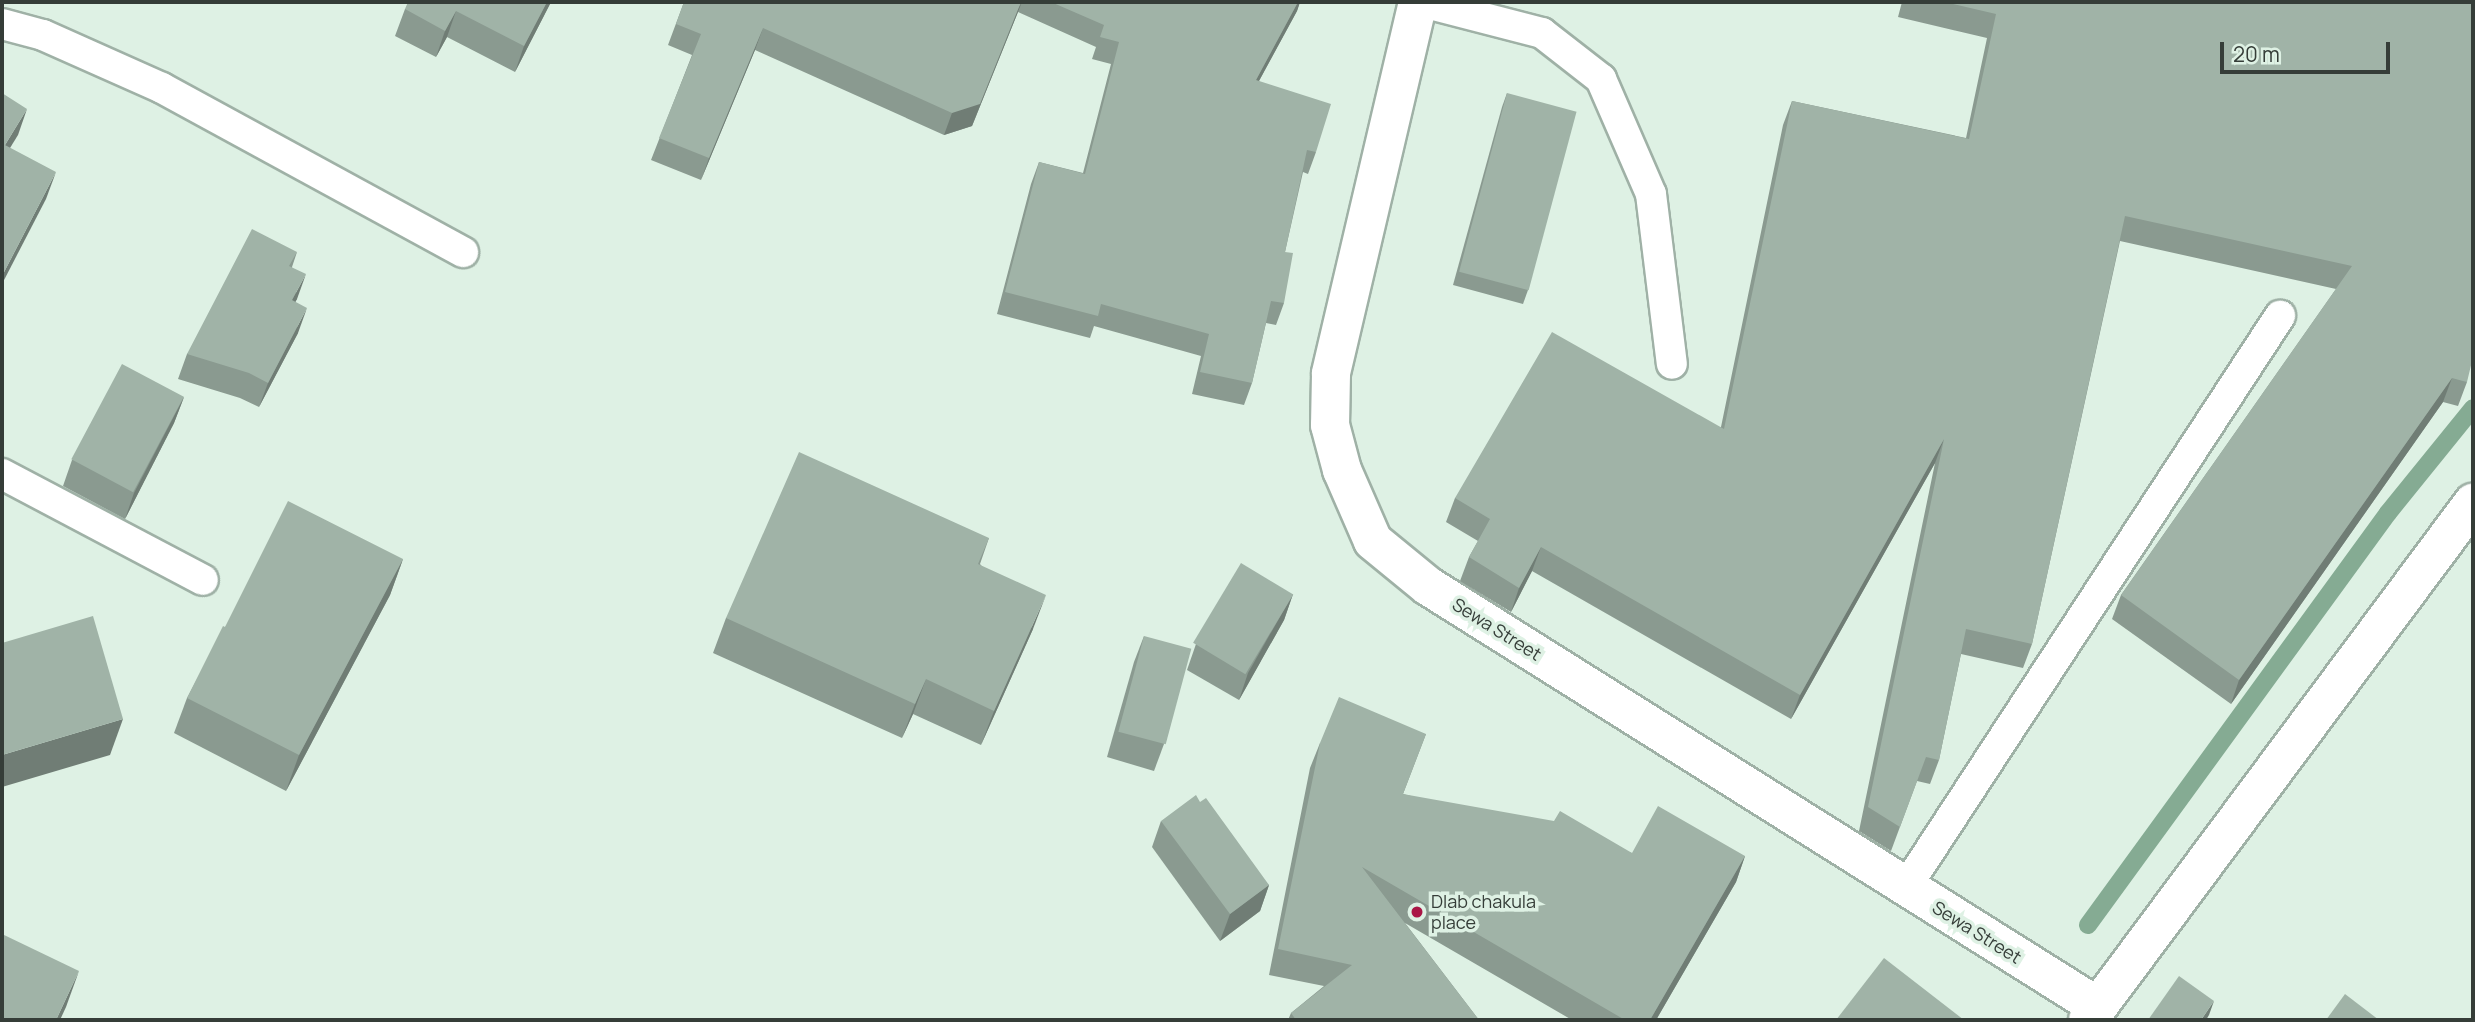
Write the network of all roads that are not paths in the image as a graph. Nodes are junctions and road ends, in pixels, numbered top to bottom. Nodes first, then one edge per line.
1 (1420, 2) edge
2 (2, 24) edge
3 (463, 252) dead end
4 (2280, 316) dead end
5 (1672, 364) dead end
6 (2, 474) edge
7 (2473, 503) edge
8 (2460, 544) edge
9 (203, 580) dead end
10 (1906, 887) junction
11 (2093, 1014) edge

1 - 5 lane
1 - 10 street, Sewa Street
2 - 3 lane
4 - 10 lane
6 - 9 lane
7 - 8 street, Sewa Street
8 - 11 street, Sewa Street
10 - 11 street, Sewa Street

